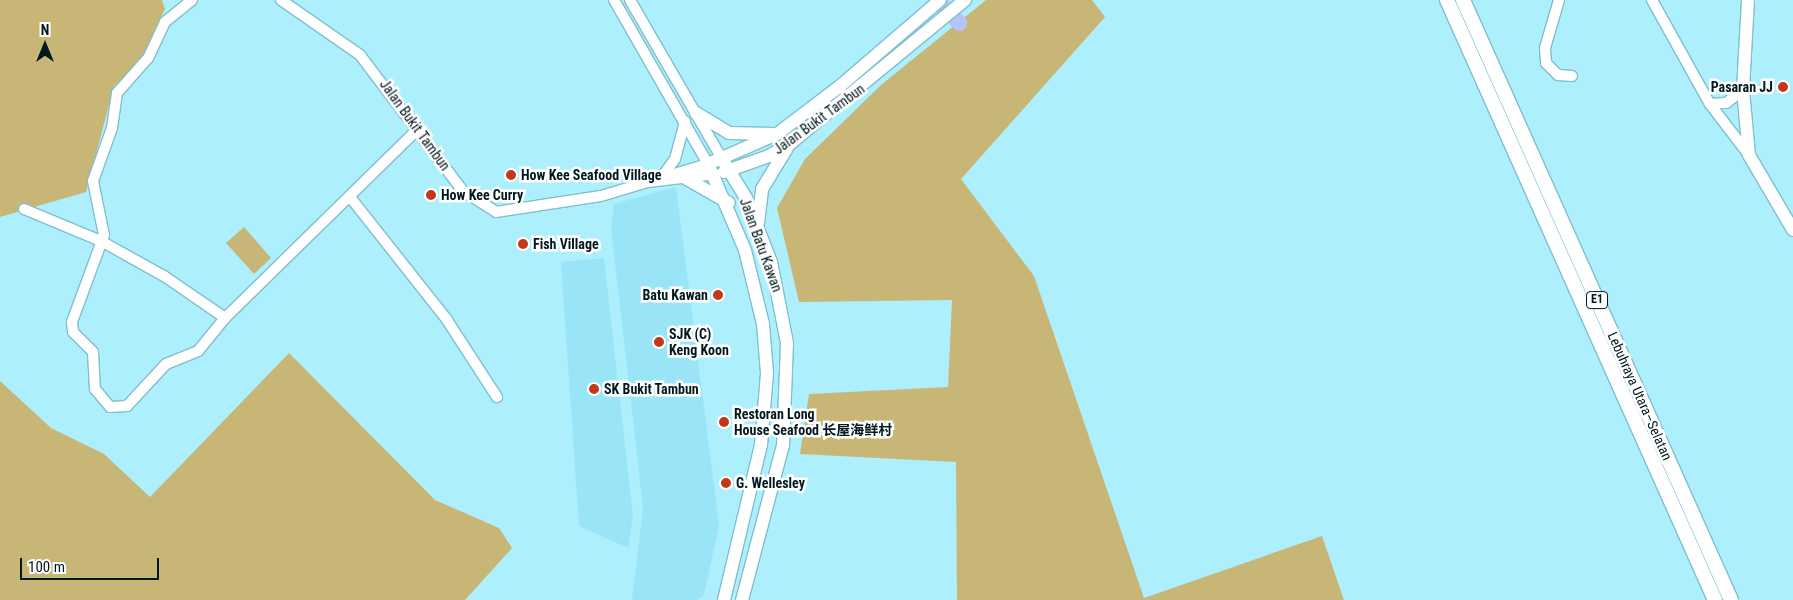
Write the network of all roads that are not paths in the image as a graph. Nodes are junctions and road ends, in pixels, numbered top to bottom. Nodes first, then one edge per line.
1 (192, 0) edge
2 (281, 0) edge
3 (614, 0) edge
4 (630, 0) edge
5 (940, 0) edge
6 (1447, 0) edge
7 (1463, 0) edge
8 (1559, 0) edge
9 (1652, 0) edge
10 (1748, 0) edge
11 (962, 2) edge
12 (1572, 76) dead end
13 (1743, 90) junction
14 (1710, 104) junction
15 (690, 116) junction
16 (416, 131) junction
17 (776, 134) junction
18 (792, 142) junction
19 (1749, 155) junction
20 (722, 159) junction
21 (708, 164) junction
22 (730, 170) junction
23 (664, 174) junction
24 (716, 174) junction
25 (687, 179) junction
26 (647, 182) junction
27 (350, 197) junction
28 (729, 203) junction
29 (24, 209) dead end
30 (758, 228) junction
31 (1793, 230) edge
32 (101, 242) junction
33 (225, 318) junction
34 (497, 397) dead end
35 (724, 600) edge
36 (742, 600) edge
37 (1715, 600) edge
38 (1731, 600) edge

1 - 32 street
2 - 16 street, Jalan Bukit Tambun
3 - 15 street
4 - 15 street
5 - 17 main road, Jalan Bukit Tambun
6 - 37 highway, Lebuhraya Utara–Selatan / E1
7 - 38 highway, Lebuhraya Utara–Selatan / E1
8 - 12 street
9 - 14 street
10 - 13 main road
11 - 18 main road, Jalan Bukit Tambun
13 - 14 street
13 - 19 main road
14 - 19 street
15 - 17 main road
15 - 20 street
15 - 21 street
15 - 23 street
16 - 26 street, Jalan Bukit Tambun
16 - 27 street
17 - 20 main road, Jalan Bukit Tambun
18 - 22 main road, Jalan Bukit Tambun
18 - 30 main road
19 - 31 main road
20 - 21 main road, Jalan Bukit Tambun
20 - 22 main road, Jalan Batu Kawan
21 - 23 street, Jalan Bukit Tambun
21 - 24 main road, Jalan Batu Kawan
22 - 24 main road, Jalan Bukit Tambun
22 - 30 main road, Jalan Batu Kawan
23 - 26 street, Jalan Bukit Tambun
24 - 25 street, Jalan Bukit Tambun
24 - 28 main road, Jalan Batu Kawan
25 - 26 street, Jalan Bukit Tambun
25 - 28 main road
27 - 33 street
27 - 34 street
28 - 35 main road, Jalan Batu Kawan
29 - 32 street
30 - 36 main road, Jalan Batu Kawan
32 - 33 street
32 - 33 street

